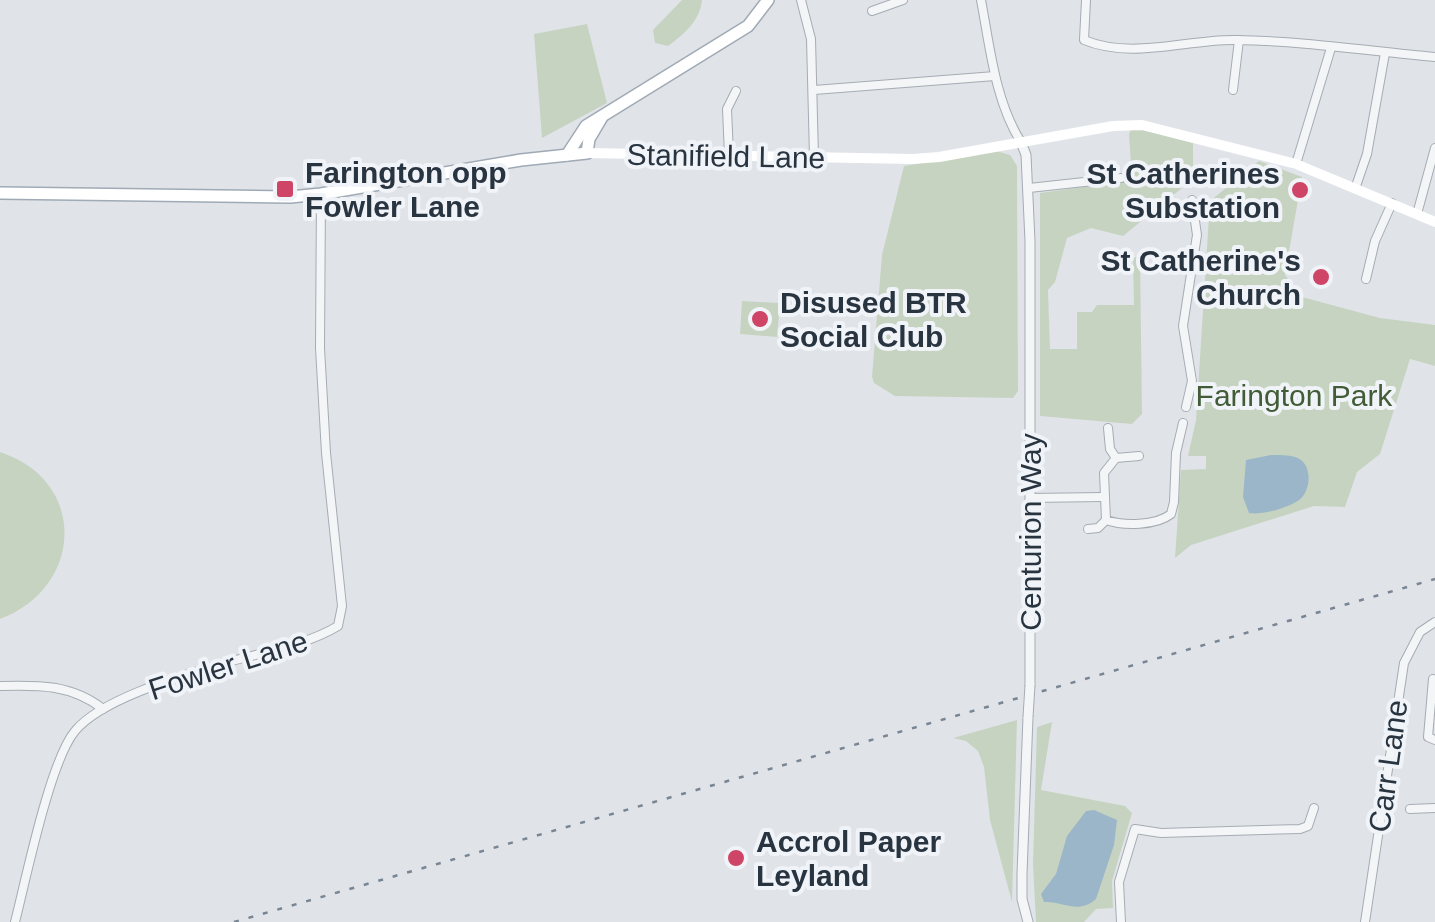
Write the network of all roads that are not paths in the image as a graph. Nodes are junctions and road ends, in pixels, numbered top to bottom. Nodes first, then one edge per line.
1 (768, 0) edge
2 (801, 0) edge
3 (903, 0) edge
4 (981, 0) edge
5 (1086, 0) edge
6 (872, 11) dead end
7 (1240, 40) junction
8 (1330, 48) junction
9 (1384, 52) junction
10 (1435, 58) edge
11 (995, 76) junction
12 (736, 90) dead end
13 (814, 90) junction
14 (1233, 90) dead end
15 (602, 117) junction
16 (1021, 142) junction
17 (1435, 148) edge
18 (587, 153) junction
19 (567, 154) junction
20 (729, 155) junction
21 (814, 157) junction
22 (1296, 164) junction
23 (1121, 178) dead end
24 (1356, 186) junction
25 (1028, 188) junction
26 (0, 193) edge
27 (321, 194) junction
28 (1192, 200) dead end
29 (1393, 203) junction
30 (1417, 214) junction
31 (1435, 222) edge
32 (1366, 279) dead end
33 (1194, 334) dead end
34 (1184, 337) junction
35 (1186, 408) dead end
36 (1183, 423) dead end
37 (1108, 428) dead end
38 (1139, 456) dead end
39 (1116, 458) junction
40 (1175, 463) junction
41 (1187, 463) dead end
42 (1103, 497) junction
43 (1030, 498) junction
44 (1106, 520) junction
45 (1088, 529) dead end
46 (1435, 622) edge
47 (1433, 680) edge
48 (0, 686) edge
49 (103, 709) junction
50 (1435, 740) edge
51 (1414, 806) dead end
52 (1314, 808) dead end
53 (1435, 808) edge
54 (14, 922) edge
55 (1028, 922) edge
56 (1121, 922) edge
57 (1365, 922) edge

1 - 15 main road
2 - 13 street
3 - 6 street
4 - 11 street
5 - 7 street
7 - 8 street
7 - 14 street
8 - 9 street
8 - 22 street
9 - 10 street
9 - 24 street
11 - 13 street
11 - 16 street
12 - 20 street
13 - 21 street
15 - 18 main road
15 - 19 main road
16 - 21 main road, Stanifield Lane
16 - 22 main road, Stanifield Lane
16 - 25 street, Centurion Way
17 - 30 street
18 - 19 main road, Stanifield Lane
18 - 20 main road, Stanifield Lane
19 - 27 main road, Stanifield Lane
20 - 21 main road, Stanifield Lane
22 - 24 main road, Stanifield Lane
23 - 25 street
24 - 29 main road, Stanifield Lane
25 - 43 street, Centurion Way
26 - 27 main road, Stanifield Lane
27 - 49 street, Fowler Lane
28 - 34 street
29 - 30 main road, Stanifield Lane
29 - 32 street
30 - 31 main road, Stanifield Lane
33 - 34 street
34 - 35 street
36 - 40 street
37 - 39 street
38 - 39 street
39 - 42 street
40 - 41 street
40 - 44 street
42 - 43 street
42 - 44 street
43 - 55 street, Centurion Way, bridge
44 - 45 street
46 - 57 street, Carr Lane
47 - 50 street
48 - 49 street
49 - 54 street, Fowler Lane
51 - 53 street
52 - 56 street

